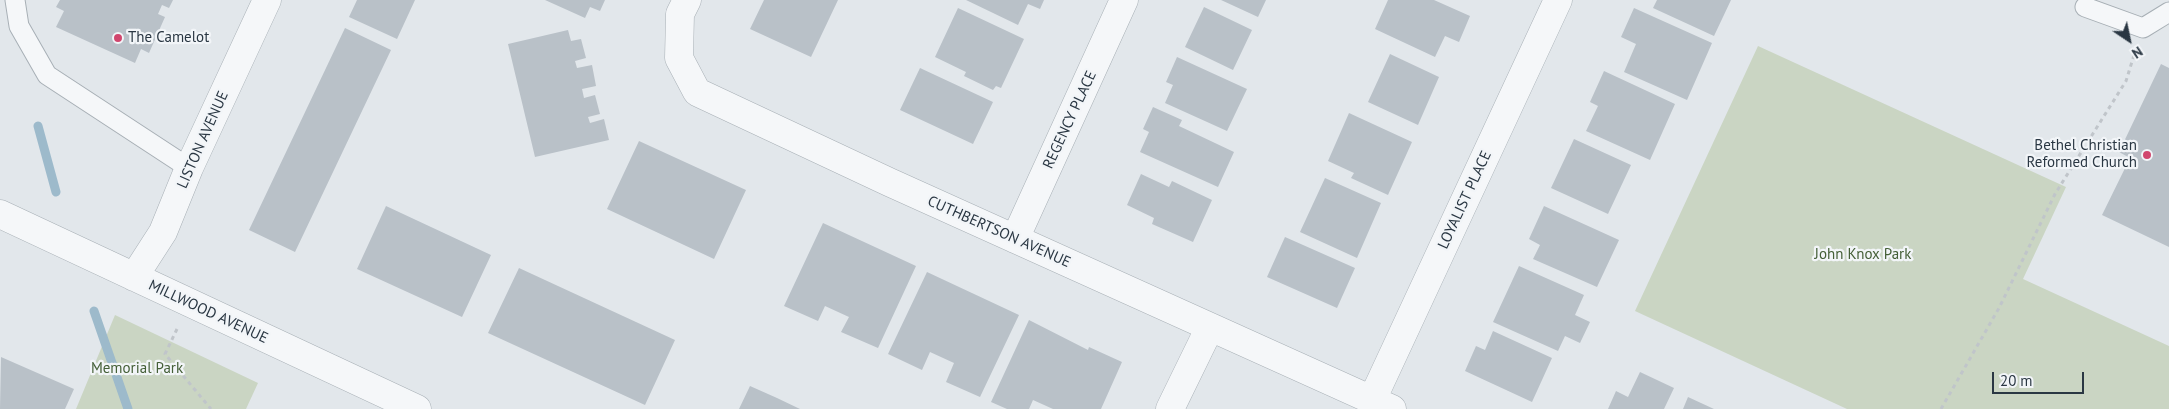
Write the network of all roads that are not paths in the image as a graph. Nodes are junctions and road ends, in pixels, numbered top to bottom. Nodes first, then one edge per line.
1 (15, 0) edge
2 (267, 0) edge
3 (687, 0) edge
4 (1124, 0) edge
5 (1558, 0) edge
6 (2085, 7) dead end
7 (2169, 12) edge
8 (189, 168) junction
9 (0, 214) edge
10 (1015, 239) junction
11 (134, 278) junction
12 (1210, 327) junction
13 (1382, 404) edge
14 (417, 409) edge
15 (1170, 409) edge

1 - 8 lane
2 - 8 street, LISTON AVENUE
3 - 10 street, CUTHBERTSON AVENUE
4 - 10 street, REGENCY PLACE
5 - 13 street, LOYALIST PLACE
6 - 7 lane
8 - 11 street, LISTON AVENUE
9 - 11 street, MILLWOOD AVENUE
10 - 12 street, CUTHBERTSON AVENUE
11 - 14 street, MILLWOOD AVENUE
12 - 13 street, CUTHBERTSON AVENUE
12 - 15 street

